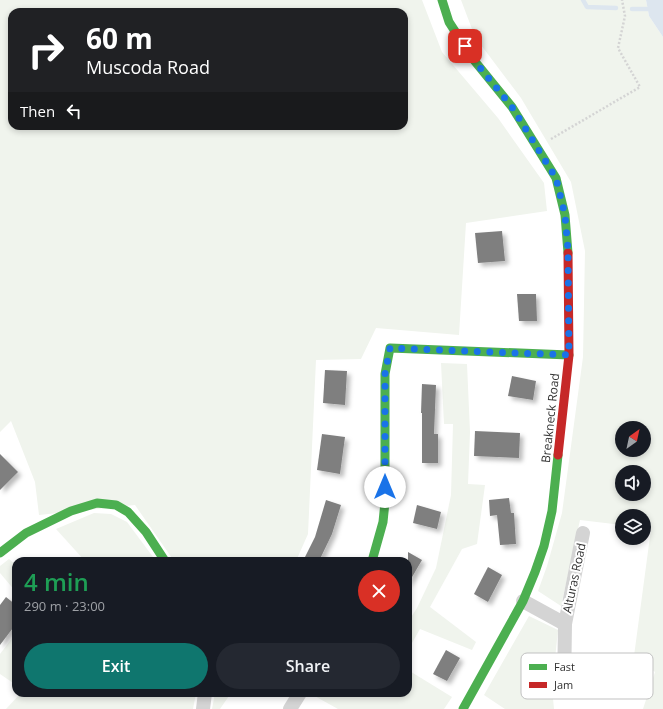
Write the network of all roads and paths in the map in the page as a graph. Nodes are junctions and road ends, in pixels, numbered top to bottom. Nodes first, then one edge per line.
1 (442, 0) edge
2 (622, 0) edge
3 (537, 147) junction
4 (569, 355) junction
5 (584, 533) dead end
6 (0, 554) edge
7 (162, 557) edge
8 (373, 557) edge
9 (523, 601) junction
10 (565, 624) junction
11 (565, 653) edge
12 (204, 697) edge
13 (298, 697) edge
14 (203, 709) edge
15 (290, 709) edge
16 (463, 709) edge

1 - 3 street, Breakneck Road
2 - 3 path
3 - 4 street, Breakneck Road
4 - 8 street
4 - 9 street, Breakneck Road
5 - 10 street, Alturas Road
6 - 7 street
9 - 10 street, Alturas Road
9 - 16 street, Breakneck Road
10 - 11 street, Alturas Road
12 - 14 street
13 - 15 street

